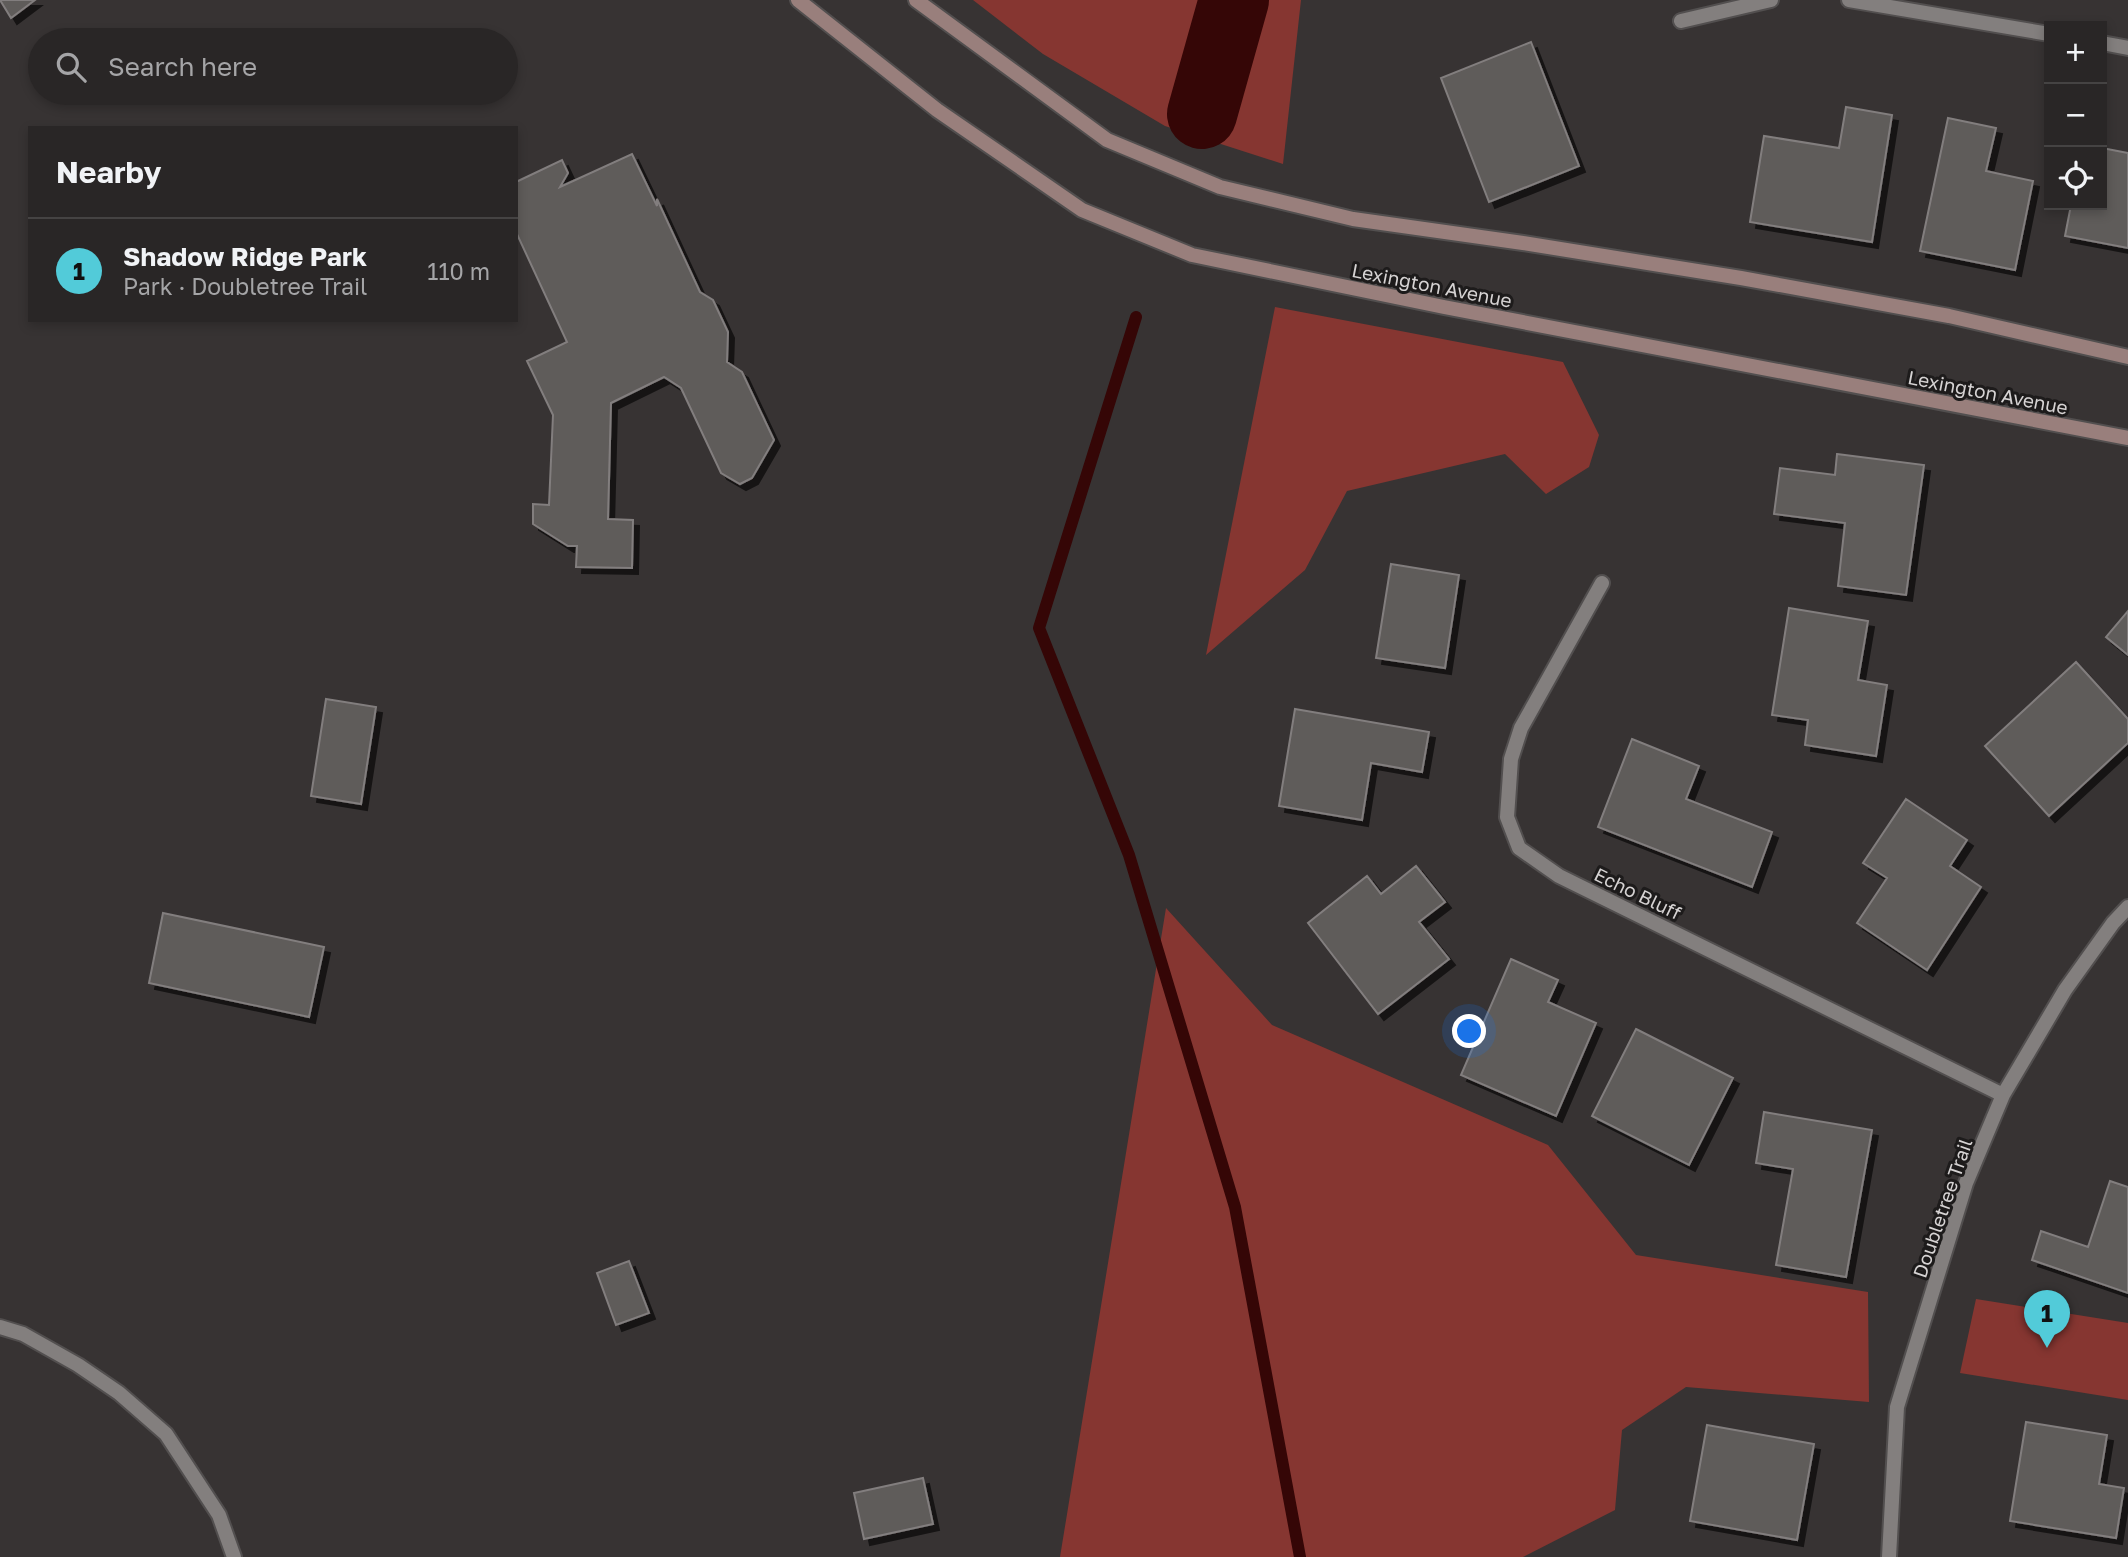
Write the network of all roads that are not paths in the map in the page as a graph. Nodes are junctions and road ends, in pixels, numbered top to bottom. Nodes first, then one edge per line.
1 (798, 0) edge
2 (916, 0) edge
3 (1771, 0) edge
4 (1849, 0) edge
5 (1681, 21) dead end
6 (2044, 33) edge
7 (2107, 44) edge
8 (2128, 48) edge
9 (2128, 357) edge
10 (2128, 438) edge
11 (1602, 583) dead end
12 (2128, 906) edge
13 (2003, 1096) junction
14 (0, 1327) edge
15 (234, 1557) edge
16 (1889, 1557) edge

1 - 10 street, Lexington Avenue
2 - 9 street
3 - 5 street
4 - 6 street
7 - 8 street
11 - 13 street, Echo Bluff
12 - 13 street, Doubletree Trail
13 - 16 street, Doubletree Trail
14 - 15 street

